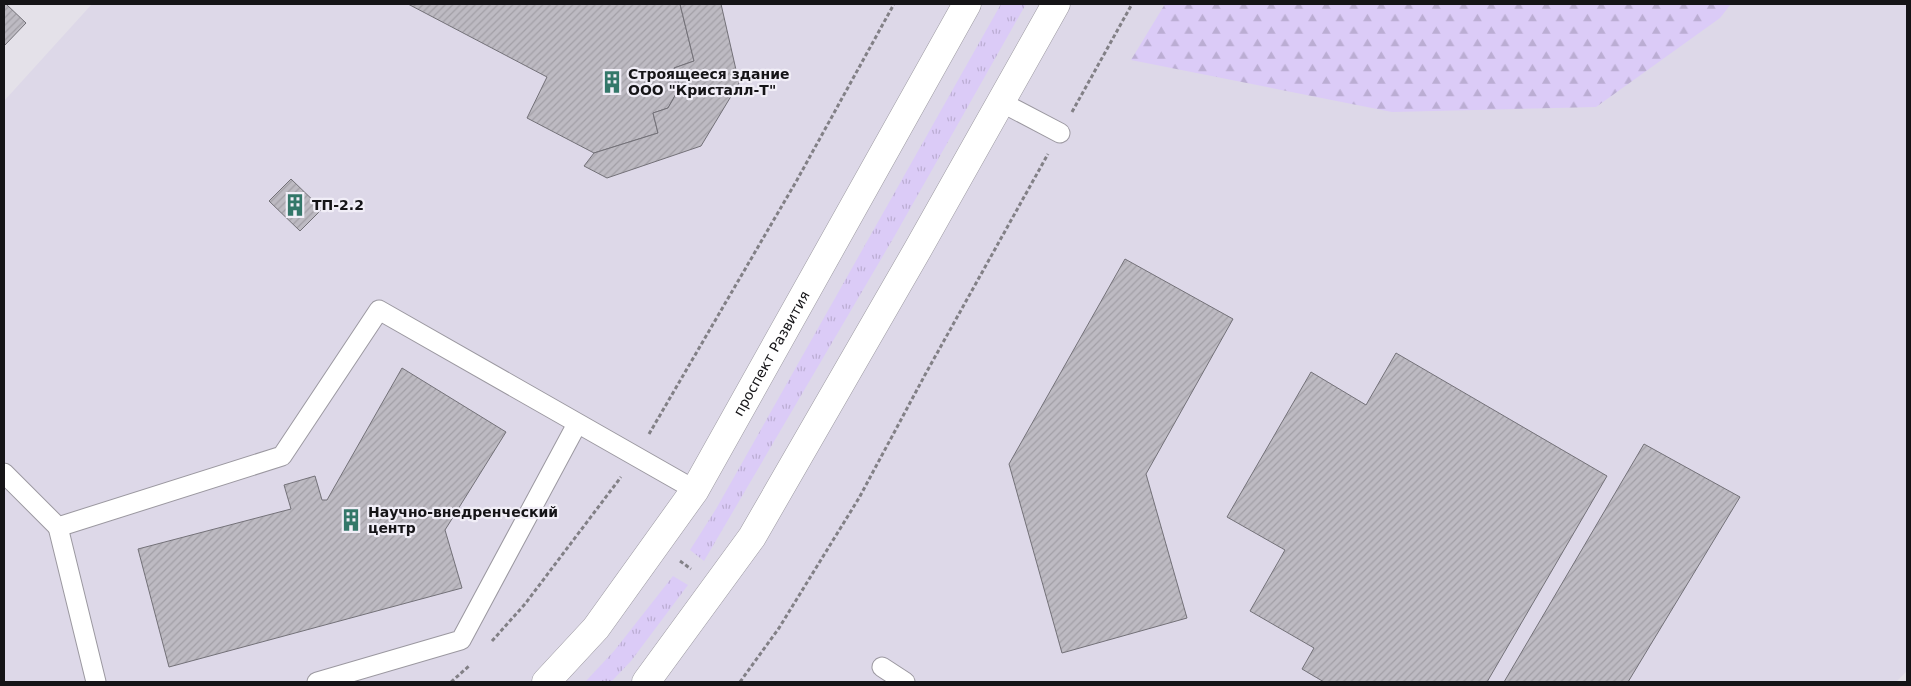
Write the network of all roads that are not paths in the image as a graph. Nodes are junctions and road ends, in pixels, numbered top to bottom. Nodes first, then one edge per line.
1 (967, 4) edge
2 (1056, 4) edge
3 (1001, 102) junction
4 (1060, 133) road end
5 (577, 424) junction
6 (4, 473) edge
7 (695, 490) junction
8 (58, 527) junction
9 (882, 667) dead end
10 (655, 680) edge
11 (96, 682) edge
12 (317, 682) edge
13 (546, 682) edge
14 (905, 682) edge

1 - 7 street, проспект Развития
2 - 3 street
3 - 4 lane
3 - 10 street
5 - 7 lane
5 - 8 lane
5 - 12 lane
6 - 8 lane
7 - 13 street, проспект Развития
8 - 11 lane
9 - 14 lane

